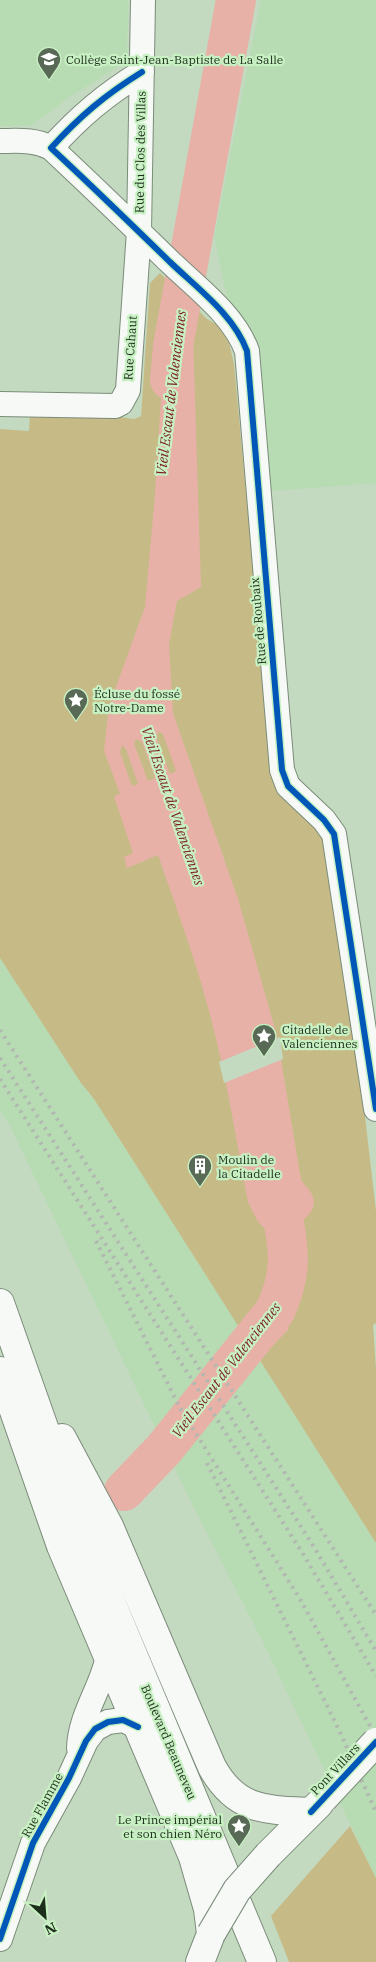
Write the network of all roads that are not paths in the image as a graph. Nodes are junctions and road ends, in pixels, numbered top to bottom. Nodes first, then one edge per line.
1 (143, 0) edge
2 (142, 72) junction
3 (0, 142) edge
4 (51, 148) junction
5 (139, 231) junction
6 (0, 404) edge
7 (376, 1109) edge
8 (0, 1303) edge
9 (6, 1366) edge
10 (108, 1657) junction
11 (138, 1727) junction
12 (376, 1742) edge
13 (78, 1760) junction
14 (317, 1806) junction
15 (0, 1939) edge
16 (219, 1945) edge
17 (200, 1962) edge
18 (262, 1962) edge

1 - 2 street, Rue du Clos des Villas
2 - 4 street, Rue du Clos des Villas
2 - 5 street, Rue du Clos des Villas
3 - 4 street, Rue du Clos des Villas
4 - 5 street, Rue du Clos des Villas
5 - 6 street, Rue Cahaut
5 - 7 street, Rue de Roubaix
8 - 9 main road, Boulevard Beauneveu
9 - 10 main road
9 - 14 main road
9 - 18 main road, Boulevard Beauneveu
10 - 11 main road
10 - 13 street, Rue Flamme
11 - 13 street, Rue Flamme
11 - 16 main road
12 - 14 main road, Pont Villars, bridge
13 - 15 street, Rue Flamme
14 - 16 main road, Pont Villars, bridge
16 - 17 main road, Pont Villars

